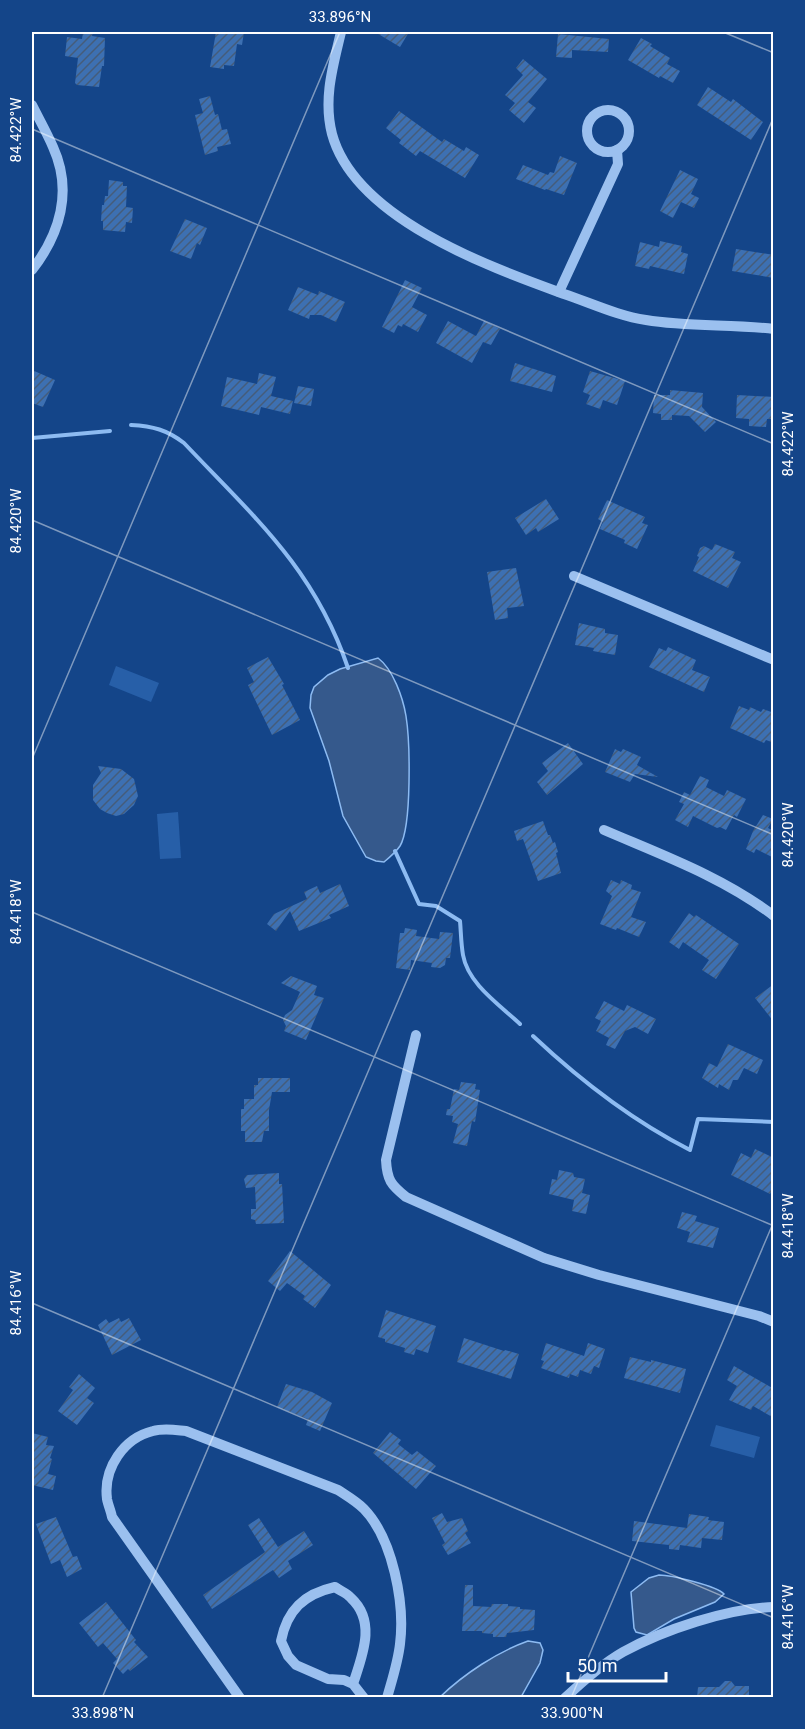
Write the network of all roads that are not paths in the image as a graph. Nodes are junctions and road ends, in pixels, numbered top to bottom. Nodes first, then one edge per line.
1 (340, 32) edge
2 (32, 105) edge
3 (616, 150) dead end
4 (32, 270) edge
5 (559, 292) junction
6 (774, 329) edge
7 (573, 576) dead end
8 (774, 660) edge
9 (604, 830) dead end
10 (774, 916) edge
11 (416, 1035) dead end
12 (774, 1322) edge
13 (774, 1607) edge
14 (353, 1684) junction
15 (240, 1698) edge
16 (364, 1698) edge
17 (387, 1698) edge
18 (565, 1698) edge

1 - 5 street
2 - 4 street
3 - 5 street
5 - 6 street
7 - 8 street
9 - 10 street
11 - 12 street
13 - 18 street
14 - 14 street
14 - 16 street
15 - 17 street

